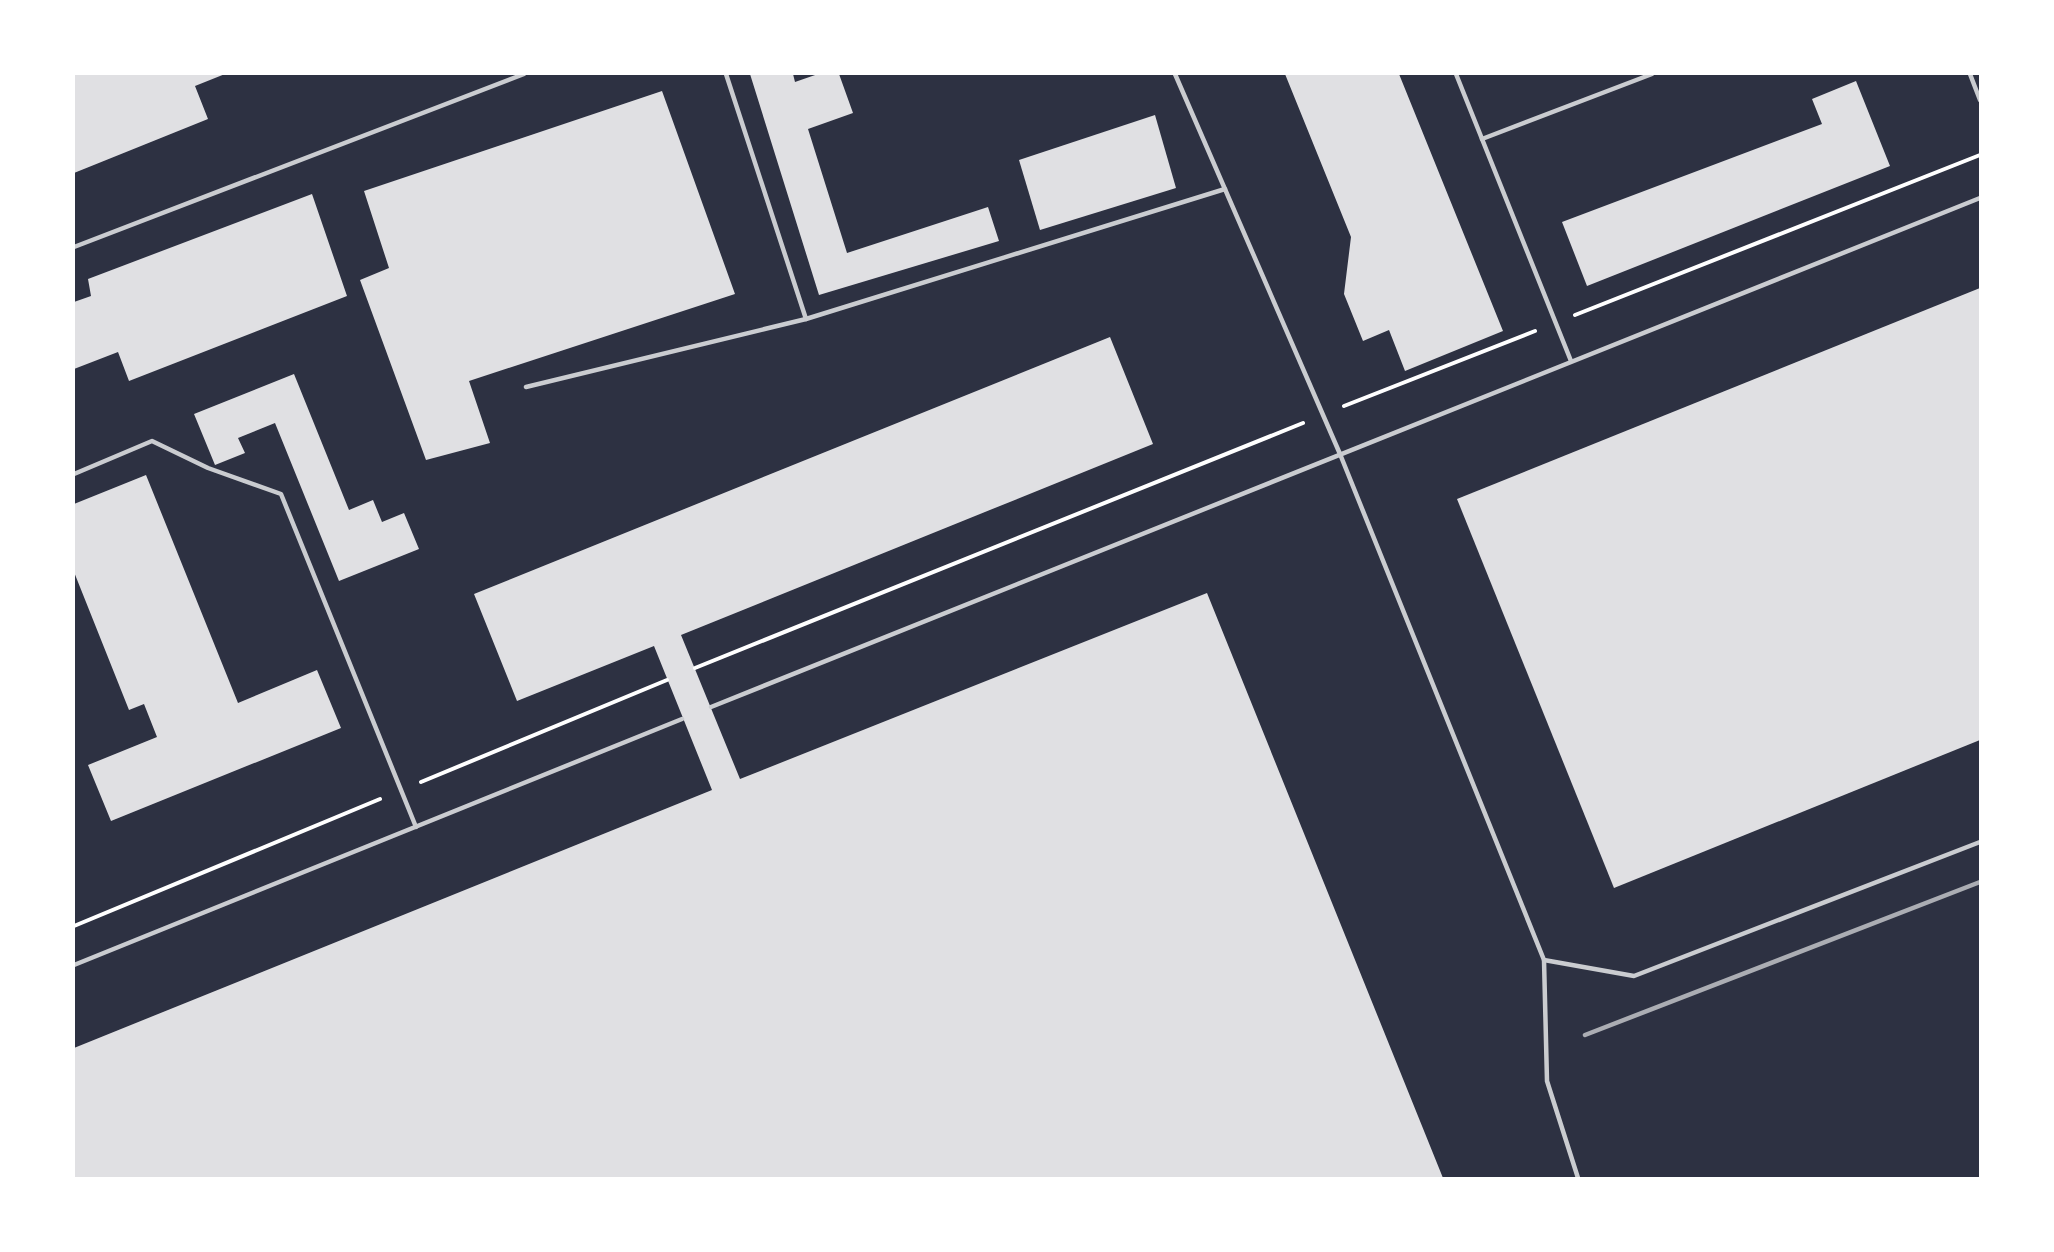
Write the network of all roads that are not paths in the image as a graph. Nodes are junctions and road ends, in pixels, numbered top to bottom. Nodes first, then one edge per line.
1 (524, 74) edge
2 (726, 74) edge
3 (1175, 74) edge
4 (1456, 74) edge
5 (1652, 74) edge
6 (1970, 74) edge
7 (1980, 100) edge
8 (1482, 139) junction
9 (1225, 189) junction
10 (1980, 198) edge
11 (74, 247) edge
12 (806, 319) junction
13 (1571, 361) junction
14 (526, 387) dead end
15 (1340, 454) junction
16 (74, 474) edge
17 (711, 707) dead end
18 (682, 718) dead end
19 (416, 826) junction
20 (1980, 842) edge
21 (1544, 960) junction
22 (74, 965) edge
23 (1578, 1179) edge

1 - 11 lane
2 - 12 lane
3 - 9 lane
4 - 8 lane
5 - 8 lane
6 - 7 lane
8 - 13 lane
9 - 12 lane
9 - 15 lane
10 - 13 lane
12 - 14 lane
13 - 15 lane
15 - 17 lane
15 - 21 lane
16 - 19 lane
18 - 19 lane
19 - 22 lane
20 - 21 lane
21 - 23 lane

